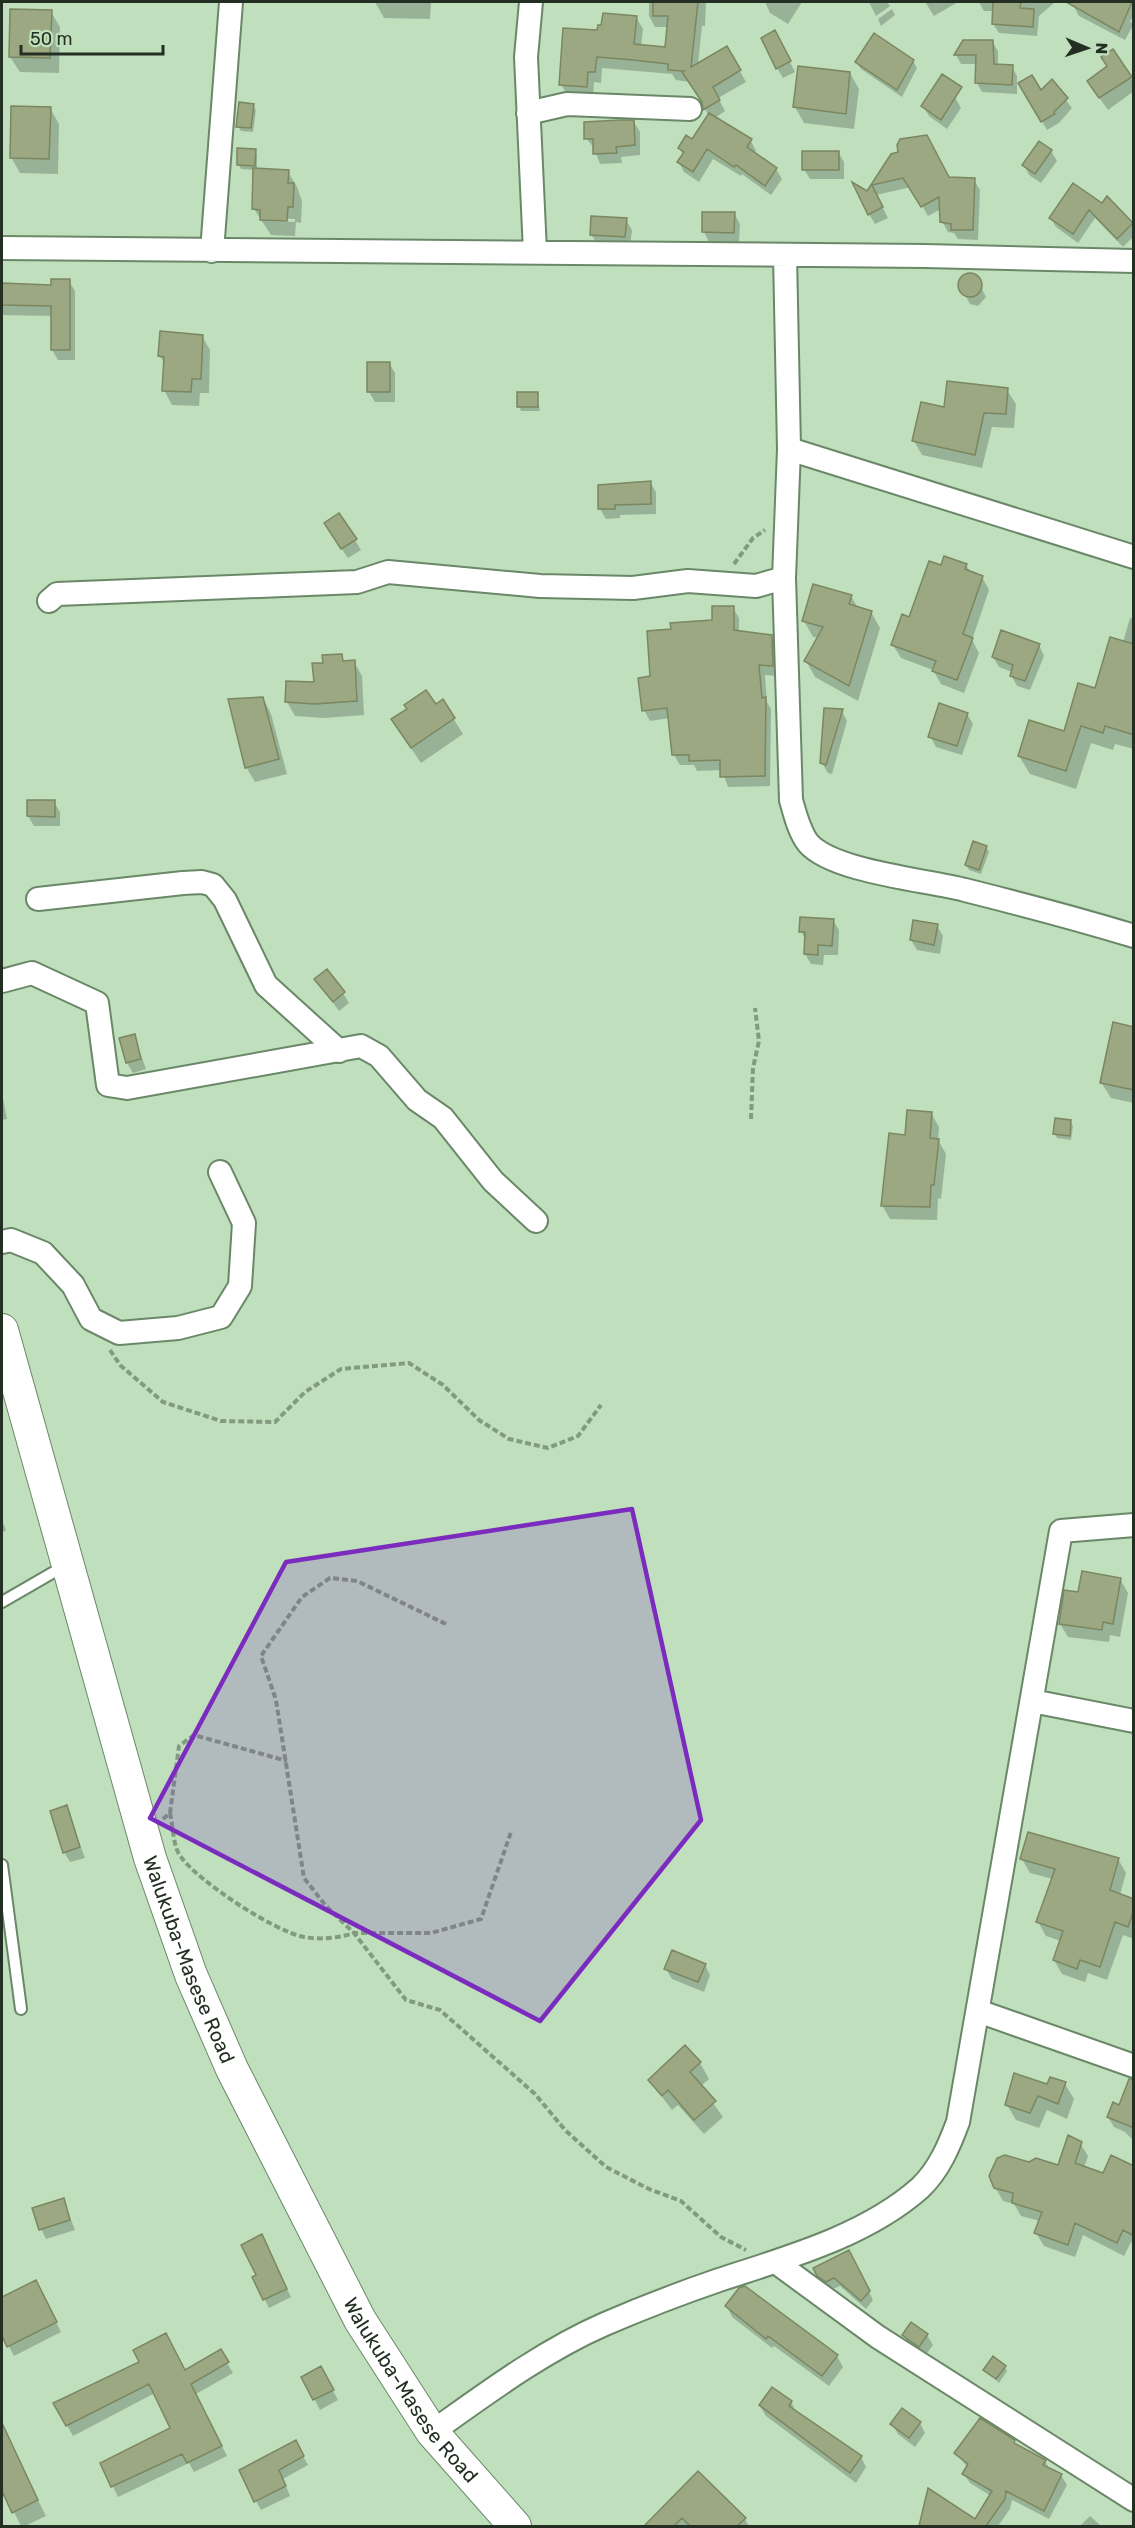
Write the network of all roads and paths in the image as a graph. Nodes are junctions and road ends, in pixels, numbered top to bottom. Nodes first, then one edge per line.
1 (231, 2) edge
2 (531, 2) edge
3 (690, 108) dead end
4 (528, 113) junction
5 (2, 248) edge
6 (212, 251) junction
7 (535, 252) junction
8 (785, 255) junction
9 (1134, 261) edge
10 (789, 449) junction
11 (787, 508) junction
12 (1134, 557) edge
13 (784, 578) junction
14 (720, 584) junction
15 (49, 601) dead end
16 (38, 899) dead end
17 (1134, 936) edge
18 (2, 981) edge
19 (755, 1008) dead end
20 (339, 1051) junction
21 (751, 1119) dead end
22 (220, 1172) dead end
23 (536, 1221) dead end
24 (2, 1242) edge
25 (91, 1319) junction
26 (2, 1330) edge
27 (601, 1405) dead end
28 (1134, 1525) edge
29 (68, 1564) junction
30 (2, 1602) edge
31 (446, 1624) dead end
32 (1032, 1701) junction
33 (1134, 1721) edge
34 (287, 1761) junction
35 (170, 1813) junction
36 (512, 1832) dead end
37 (144, 1836) junction
38 (2, 1865) edge
39 (354, 1933) junction
40 (21, 2009) dead end
41 (978, 2011) junction
42 (1134, 2066) edge
43 (777, 2263) junction
44 (432, 2432) junction
45 (1134, 2500) edge
46 (515, 2526) edge

1 - 6 street
2 - 4 street
3 - 4 street
4 - 7 street
5 - 6 street
6 - 7 street
7 - 8 street
8 - 9 street
8 - 10 street
10 - 11 street
10 - 12 street
11 - 13 street
11 - 14 path
13 - 14 street
13 - 17 street
14 - 15 street
16 - 20 street
18 - 20 street
19 - 21 path
20 - 23 street
22 - 25 street
24 - 25 street
25 - 27 path
26 - 29 street, Walukuba-Masese Road
28 - 32 street
29 - 30 lane
29 - 37 street, Walukuba-Masese Road
31 - 34 path
32 - 33 street
32 - 41 street
34 - 35 path
34 - 39 path
35 - 37 path
35 - 39 path
36 - 39 path
37 - 44 street, Walukuba-Masese Road
38 - 40 lane
39 - 43 path
41 - 42 street
41 - 43 street
43 - 44 street
43 - 45 street
44 - 46 street, Walukuba-Masese Road

